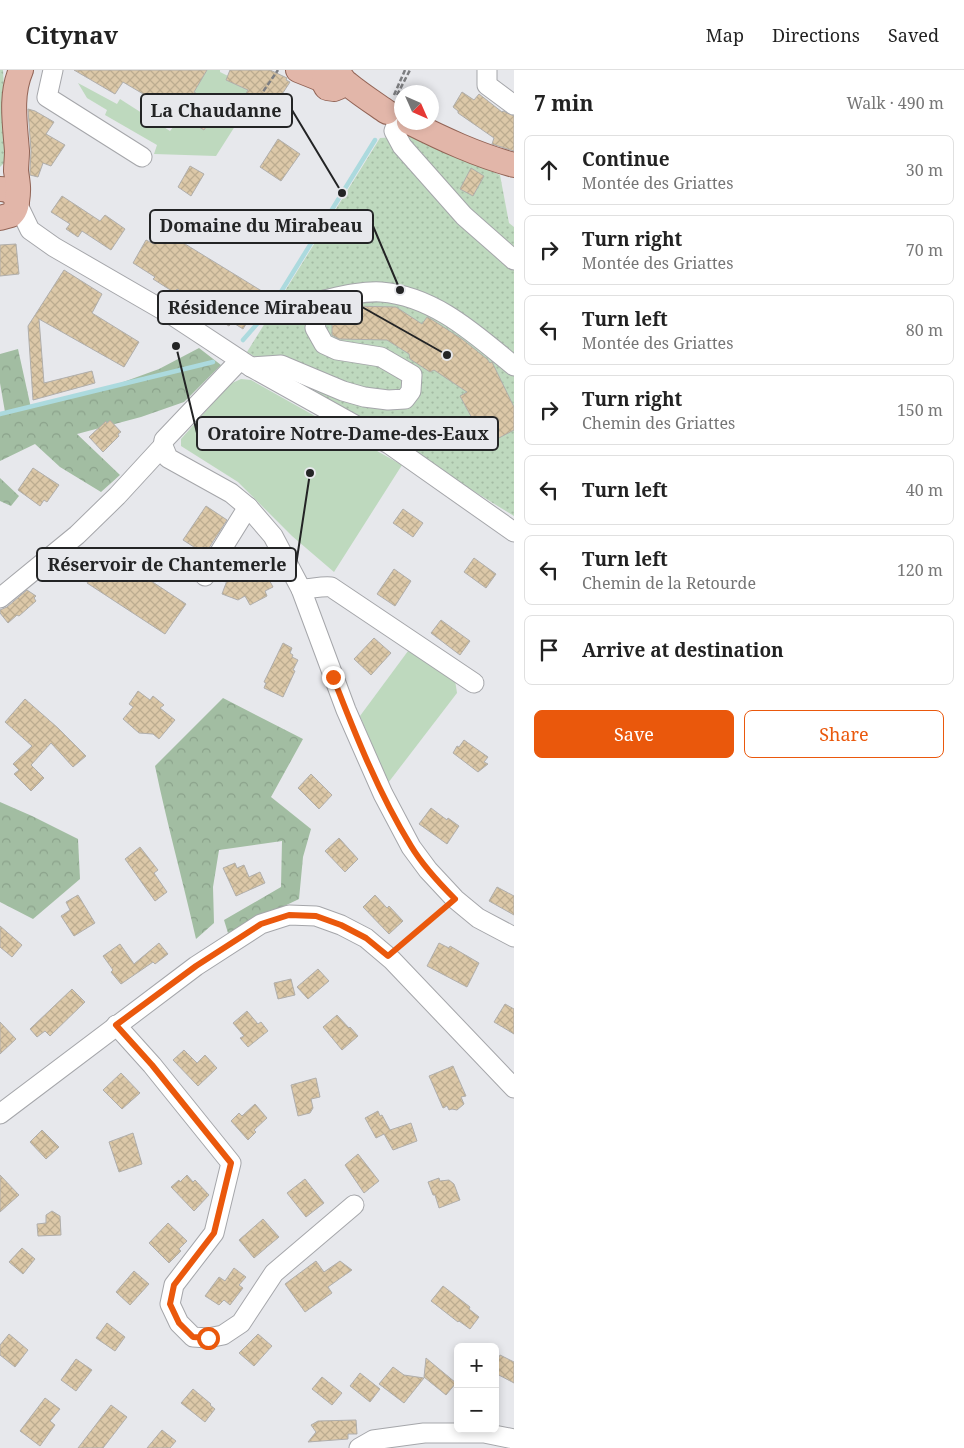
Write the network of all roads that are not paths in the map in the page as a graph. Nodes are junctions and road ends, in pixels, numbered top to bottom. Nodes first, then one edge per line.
1 (21, 70) edge
2 (53, 70) edge
3 (298, 70) edge
4 (487, 70) edge
5 (332, 78) edge
6 (514, 105) edge
7 (394, 115) edge
8 (394, 130) edge
9 (424, 130) edge
10 (142, 157) dead end
11 (514, 165) edge
12 (8, 198) edge
13 (514, 260) edge
14 (245, 364) junction
15 (514, 366) edge
16 (170, 450) junction
17 (248, 507) junction
18 (514, 532) edge
19 (204, 576) dead end
20 (306, 592) junction
21 (0, 598) edge
22 (474, 683) dead end
23 (514, 936) edge
24 (116, 1025) junction
25 (514, 1088) edge
26 (0, 1114) edge
27 (354, 1205) dead end
28 (514, 1439) edge
29 (359, 1448) edge

1 - 12 main road
2 - 10 street
3 - 5 main road
4 - 6 street
5 - 7 main road
8 - 13 street
9 - 11 main road
12 - 14 street
14 - 15 street
14 - 16 street
14 - 18 street
16 - 17 street
16 - 21 street
17 - 19 street
17 - 20 street
20 - 22 street
20 - 23 street
24 - 25 street
24 - 26 street
24 - 27 street
28 - 29 street

